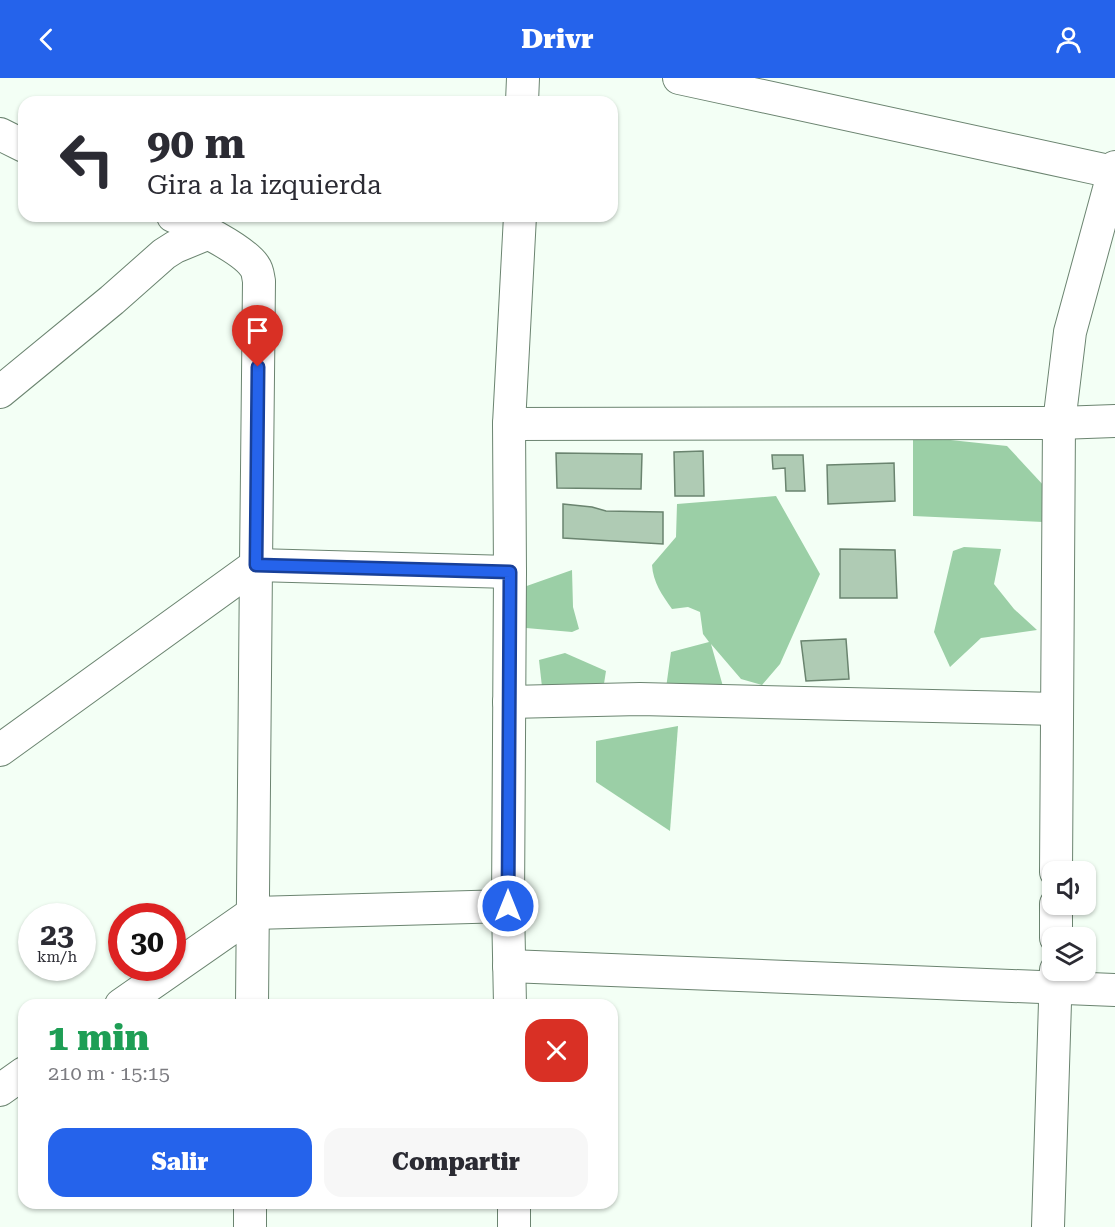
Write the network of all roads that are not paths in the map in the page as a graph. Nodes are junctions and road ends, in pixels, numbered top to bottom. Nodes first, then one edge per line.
1 (523, 78) edge
2 (680, 78) edge
3 (522, 96) edge
4 (0, 134) edge
5 (18, 143) edge
6 (1114, 169) edge
7 (186, 222) edge
8 (520, 222) edge
9 (209, 233) junction
10 (0, 392) edge
11 (1115, 421) edge
12 (1059, 423) junction
13 (509, 424) junction
14 (256, 565) junction
15 (510, 572) junction
16 (509, 702) junction
17 (1056, 709) junction
18 (0, 750) edge
19 (1056, 861) edge
20 (508, 906) junction
21 (253, 913) junction
22 (509, 966) junction
23 (1042, 979) edge
24 (1056, 981) edge
25 (1067, 981) edge
26 (1115, 990) edge
27 (131, 999) edge
28 (252, 999) edge
29 (510, 999) edge
30 (18, 1077) edge
31 (0, 1090) edge
32 (250, 1209) edge
33 (514, 1209) edge
34 (250, 1227) edge
35 (514, 1227) edge
36 (1048, 1227) edge

1 - 3 street
2 - 6 street
4 - 5 street
6 - 12 street
7 - 9 street
8 - 13 street
9 - 10 street
9 - 14 street
11 - 12 street
12 - 13 street
12 - 17 street
13 - 15 street
14 - 15 street
14 - 18 street
14 - 21 street
15 - 16 street
16 - 17 street
16 - 20 street
17 - 19 street
20 - 21 street
20 - 22 street
21 - 27 street
21 - 28 street
22 - 23 street
22 - 29 street
24 - 36 street
25 - 26 street
30 - 31 street
32 - 34 street
33 - 35 street

